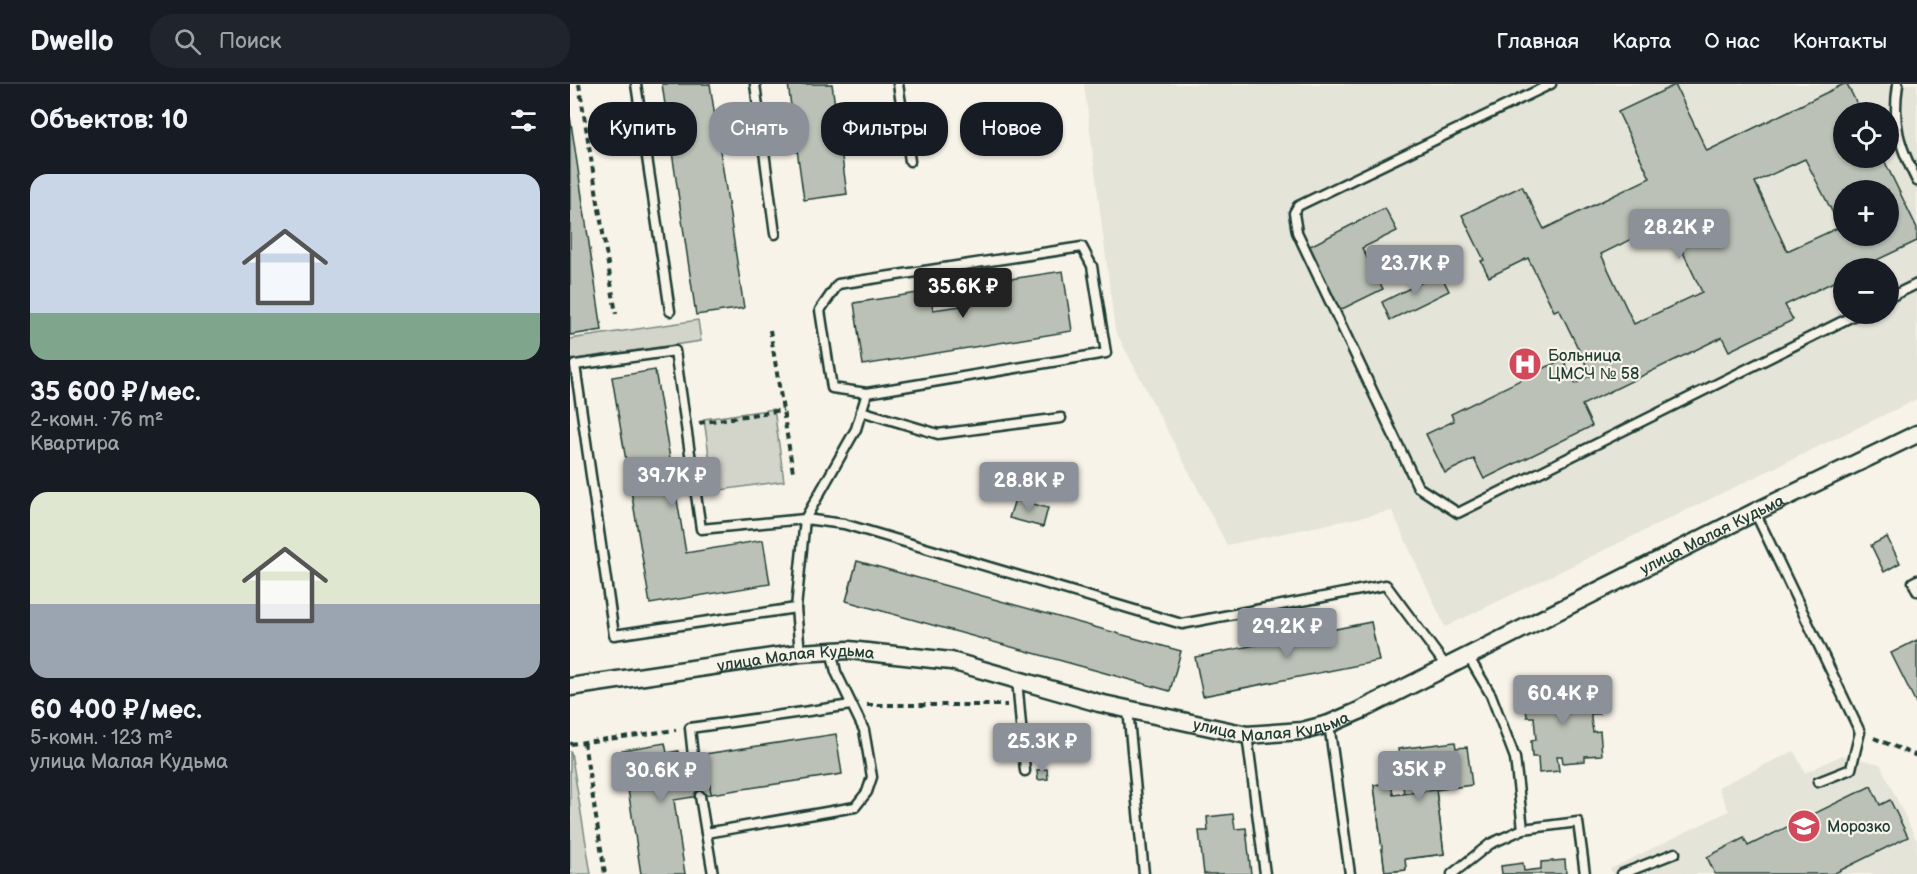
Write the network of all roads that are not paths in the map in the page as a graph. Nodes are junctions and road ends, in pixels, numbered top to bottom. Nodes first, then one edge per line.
1 (636, 84) edge
2 (755, 84) edge
3 (898, 84) edge
4 (1551, 84) edge
5 (1898, 84) edge
6 (910, 161) dead end
7 (1917, 181) edge
8 (775, 234) dead end
9 (1917, 284) edge
10 (1899, 293) edge
11 (670, 311) dead end
12 (1837, 324) edge
13 (867, 393) junction
14 (861, 411) junction
15 (1061, 418) dead end
16 (1917, 434) edge
17 (1755, 512) junction
18 (805, 519) junction
19 (1917, 580) edge
20 (1917, 591) edge
21 (796, 608) junction
22 (831, 650) junction
23 (800, 653) junction
24 (1468, 656) junction
25 (1446, 666) junction
26 (1017, 678) junction
27 (570, 687) edge
28 (852, 705) junction
29 (1128, 709) junction
30 (1329, 724) junction
31 (1247, 735) junction
32 (693, 756) dead end
33 (1024, 771) dead end
34 (1818, 782) dead end
35 (700, 796) dead end
36 (1523, 829) junction
37 (706, 833) junction
38 (1675, 853) dead end
39 (713, 874) edge
40 (1144, 874) edge
41 (1265, 874) edge
42 (1350, 874) edge
43 (1452, 874) edge
44 (1585, 874) edge
45 (1622, 874) edge

1 - 11 lane
2 - 8 lane
3 - 6 lane
4 - 12 lane
5 - 7 lane
9 - 10 lane
13 - 13 lane
13 - 14 lane
14 - 15 lane
14 - 18 lane
16 - 17 street, улица Малая Кудьма
17 - 24 street, улица Малая Кудьма
17 - 34 lane
18 - 21 lane
18 - 21 lane
18 - 25 lane
19 - 20 lane
21 - 23 lane
22 - 23 street, улица Малая Кудьма
22 - 26 street, улица Малая Кудьма
22 - 28 lane
23 - 27 street, улица Малая Кудьма
24 - 25 street, улица Малая Кудьма
24 - 36 lane
25 - 30 street, улица Малая Кудьма
26 - 29 street, улица Малая Кудьма
26 - 33 lane
28 - 32 lane
28 - 37 lane
29 - 31 street, улица Малая Кудьма
29 - 40 lane
30 - 31 street, улица Малая Кудьма
30 - 42 lane
31 - 41 lane
35 - 37 lane
36 - 43 lane
36 - 44 lane
37 - 39 lane
38 - 45 lane

